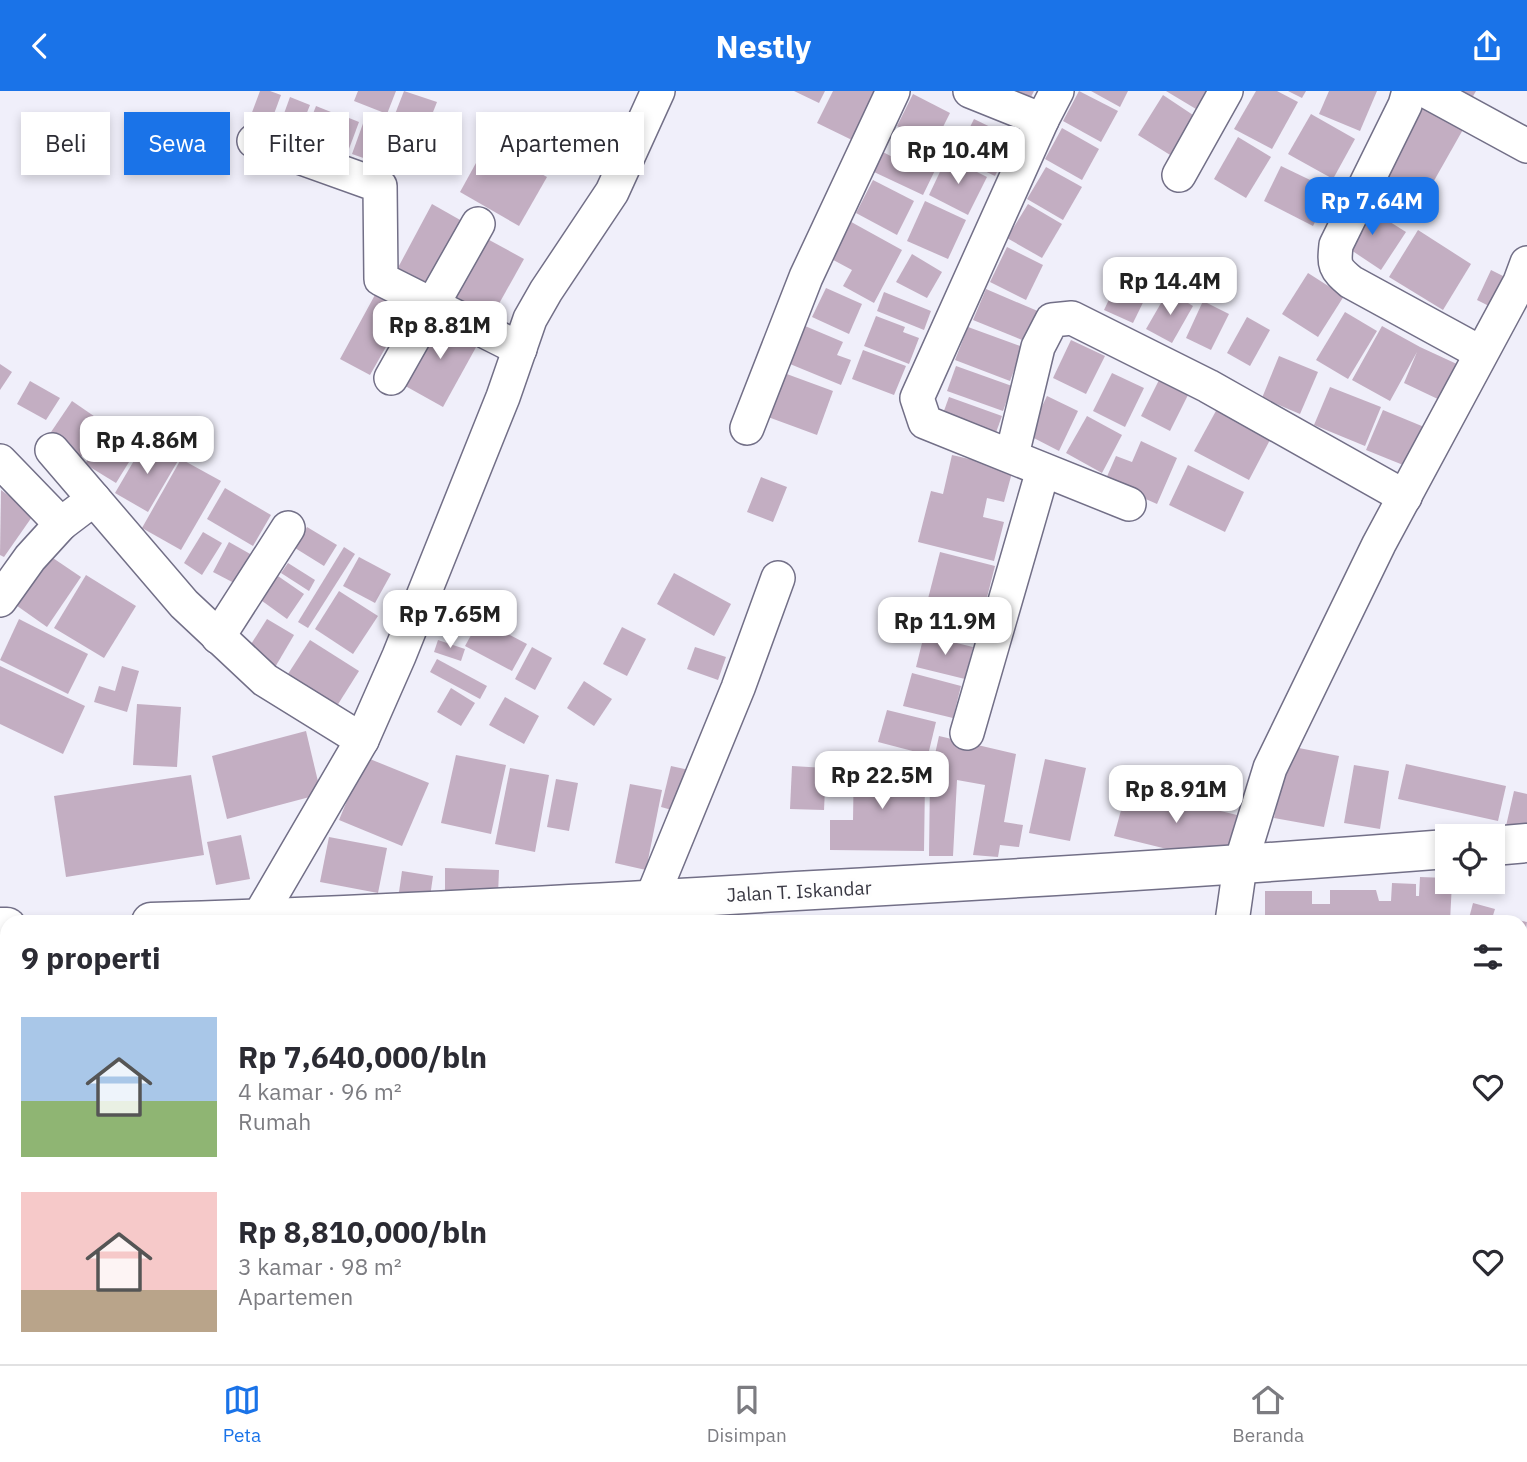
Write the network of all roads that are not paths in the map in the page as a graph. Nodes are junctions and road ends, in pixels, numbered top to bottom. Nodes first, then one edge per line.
1 (658, 91) edge
2 (893, 91) edge
3 (970, 91) edge
4 (1057, 91) edge
5 (1226, 91) edge
6 (1409, 91) edge
7 (1426, 91) edge
8 (1042, 120) junction
9 (1527, 146) edge
10 (349, 175) edge
11 (1179, 175) dead end
12 (478, 224) dead end
13 (1527, 263) edge
14 (432, 306) junction
15 (520, 349) junction
16 (1481, 353) junction
17 (391, 378) dead end
18 (747, 428) dead end
19 (52, 450) dead end
20 (1012, 456) junction
21 (0, 461) edge
22 (1043, 470) junction
23 (1405, 497) junction
24 (94, 499) junction
25 (1129, 504) dead end
26 (61, 524) junction
27 (288, 528) dead end
28 (778, 578) dead end
29 (0, 600) edge
30 (218, 637) junction
31 (967, 733) dead end
32 (362, 740) junction
33 (1527, 843) edge
34 (1505, 845) edge
35 (1435, 850) edge
36 (1240, 866) junction
37 (651, 899) junction
38 (260, 915) edge
39 (465, 915) edge
40 (1233, 915) edge

1 - 15 street
2 - 18 street
3 - 8 street
4 - 8 street
5 - 11 street
6 - 16 street
7 - 9 street
8 - 20 street
10 - 14 street
12 - 14 street
13 - 16 street
14 - 15 street
14 - 17 street
15 - 32 street
16 - 23 street
19 - 24 street
20 - 22 street
20 - 23 street
21 - 26 street
22 - 25 street
22 - 31 street
23 - 36 street
24 - 26 street
24 - 30 street
26 - 29 street
27 - 30 street
28 - 37 street
30 - 32 street
32 - 38 street
33 - 34 street
35 - 36 street, Jalan T. Iskandar
36 - 37 street, Jalan T. Iskandar
36 - 40 street
37 - 39 street, Jalan T. Iskandar

